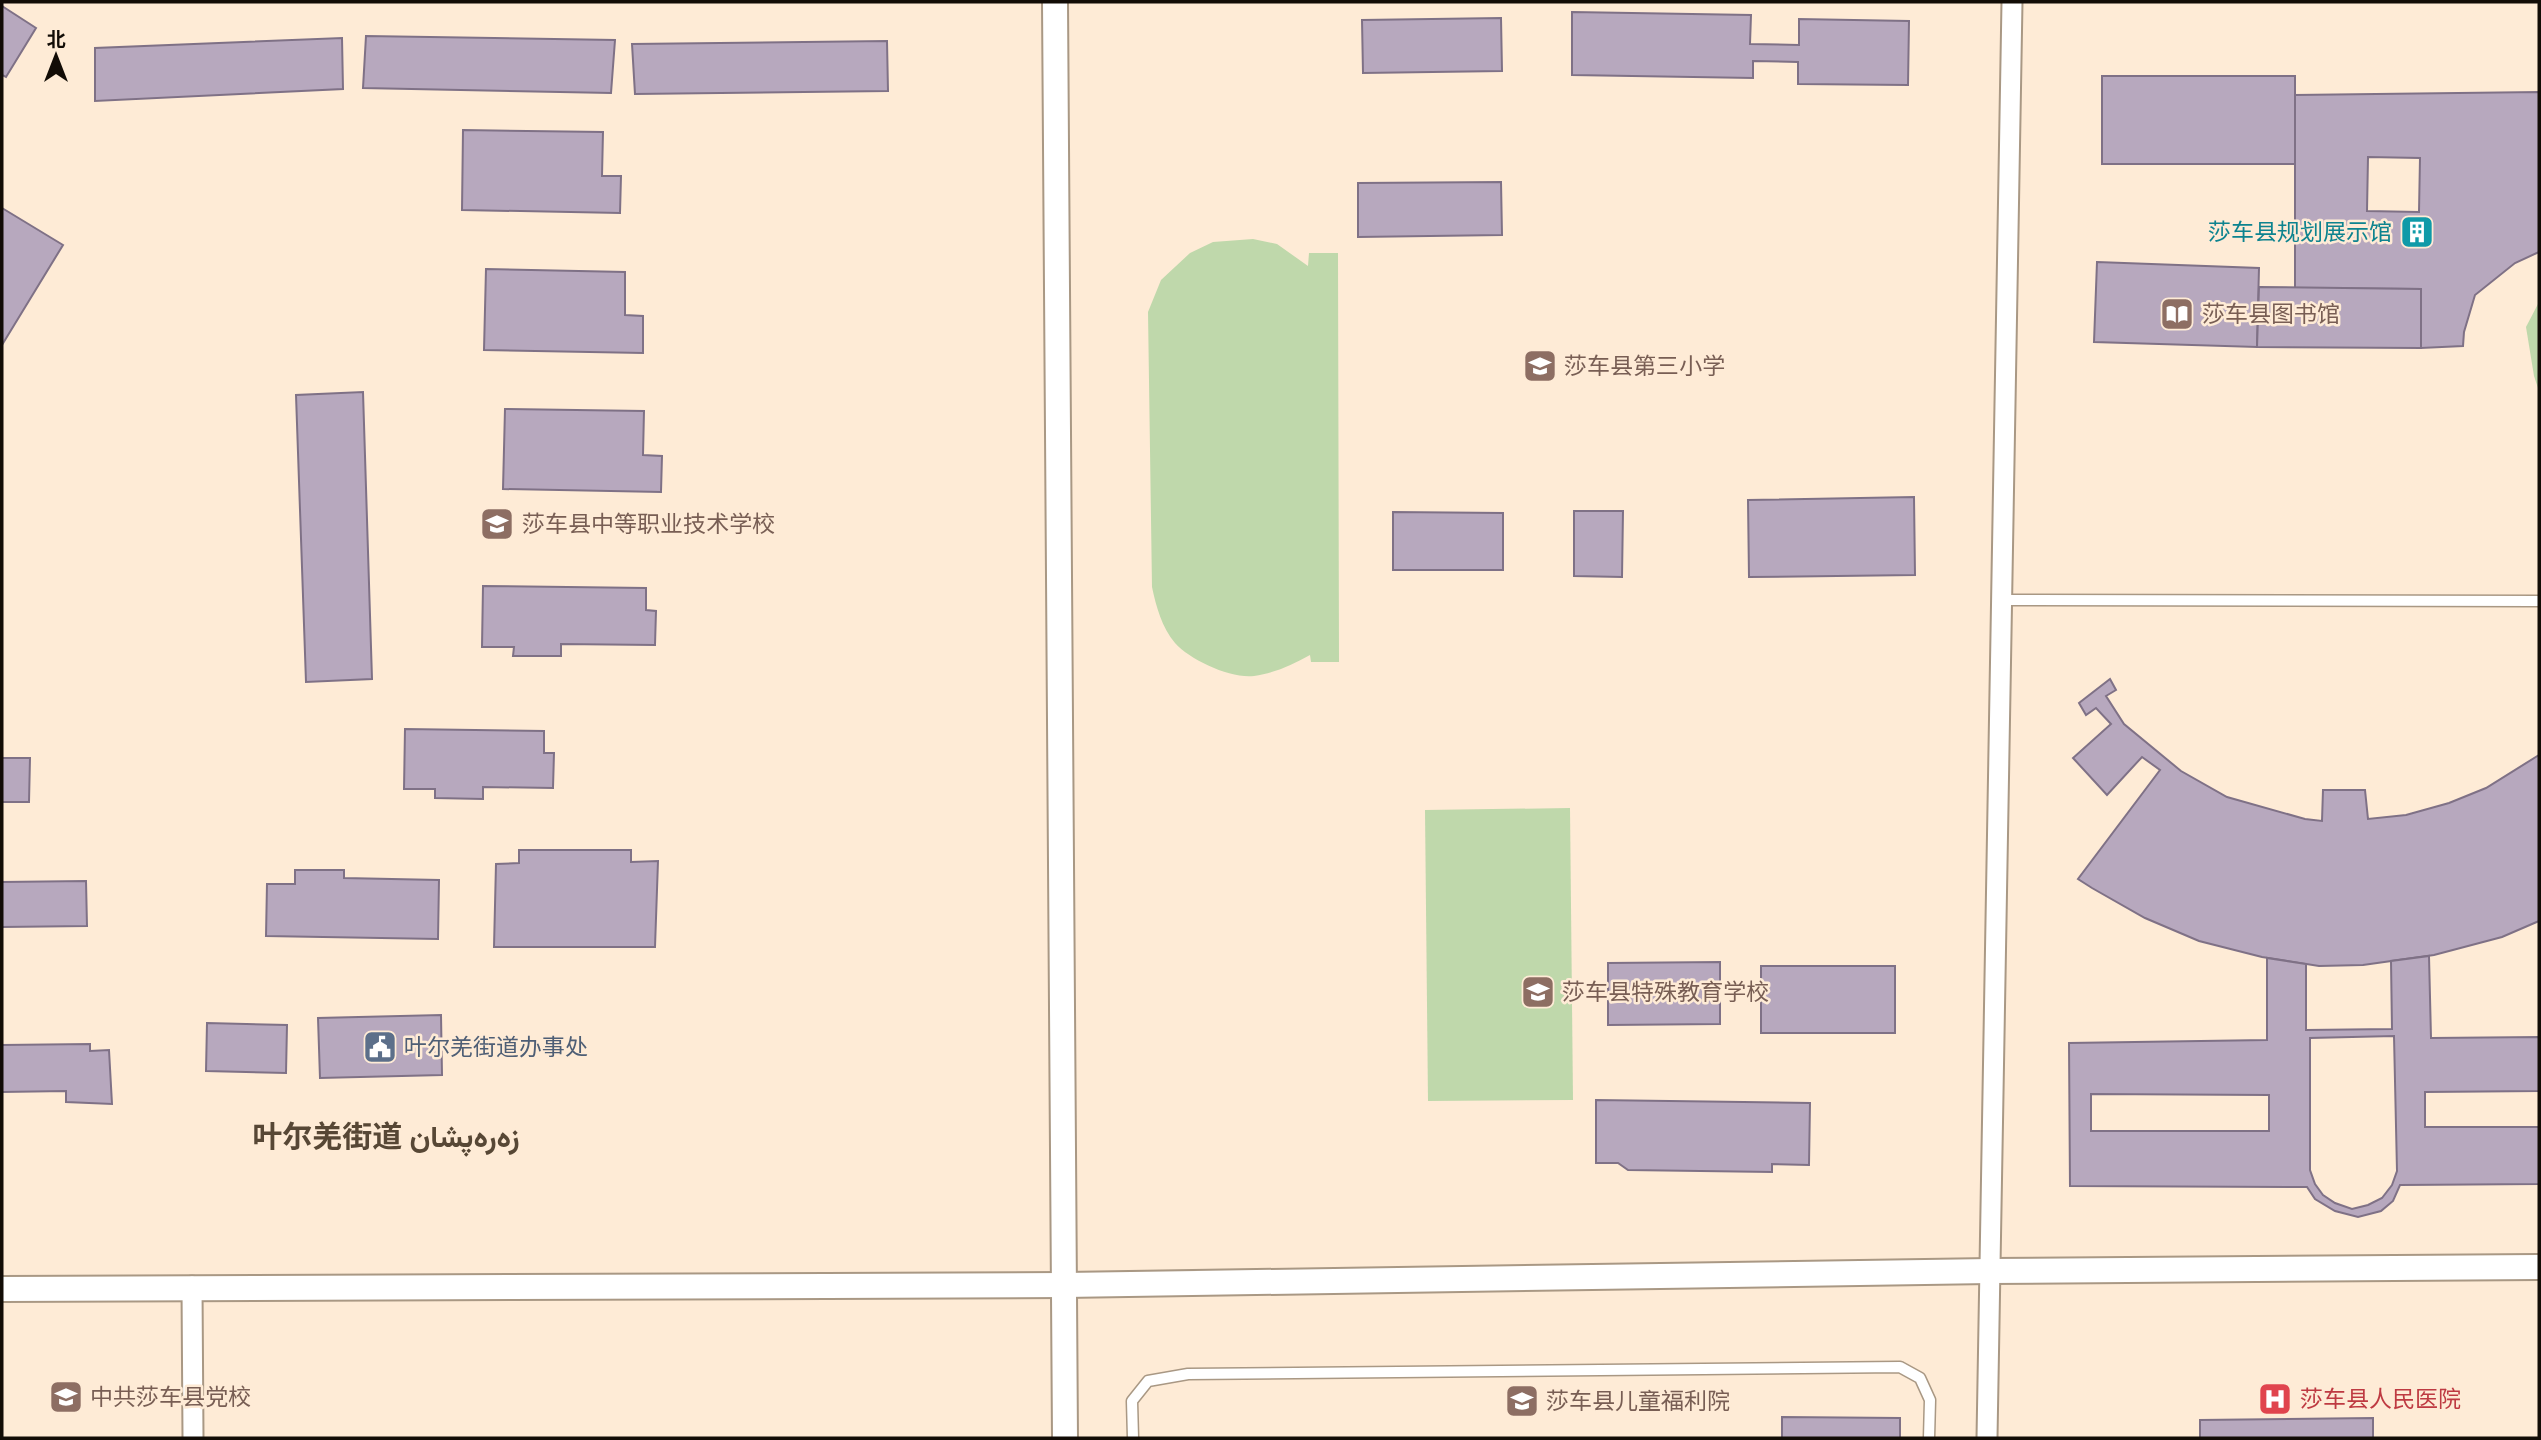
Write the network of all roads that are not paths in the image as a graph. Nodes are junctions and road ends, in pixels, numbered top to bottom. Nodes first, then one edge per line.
1 (1055, 2) edge
2 (2012, 2) edge
3 (2002, 600) junction
4 (2539, 601) edge
5 (2539, 1267) edge
6 (1990, 1271) junction
7 (1065, 1285) junction
8 (192, 1286) junction
9 (2, 1289) edge
10 (194, 1438) edge
11 (1065, 1438) edge
12 (1133, 1438) edge
13 (1929, 1438) edge
14 (1987, 1438) edge

1 - 7 street
2 - 3 street
3 - 4 lane
3 - 6 street
5 - 6 street
6 - 7 street
6 - 14 street
7 - 8 street
7 - 11 street
8 - 9 street
8 - 10 street
12 - 13 lane

